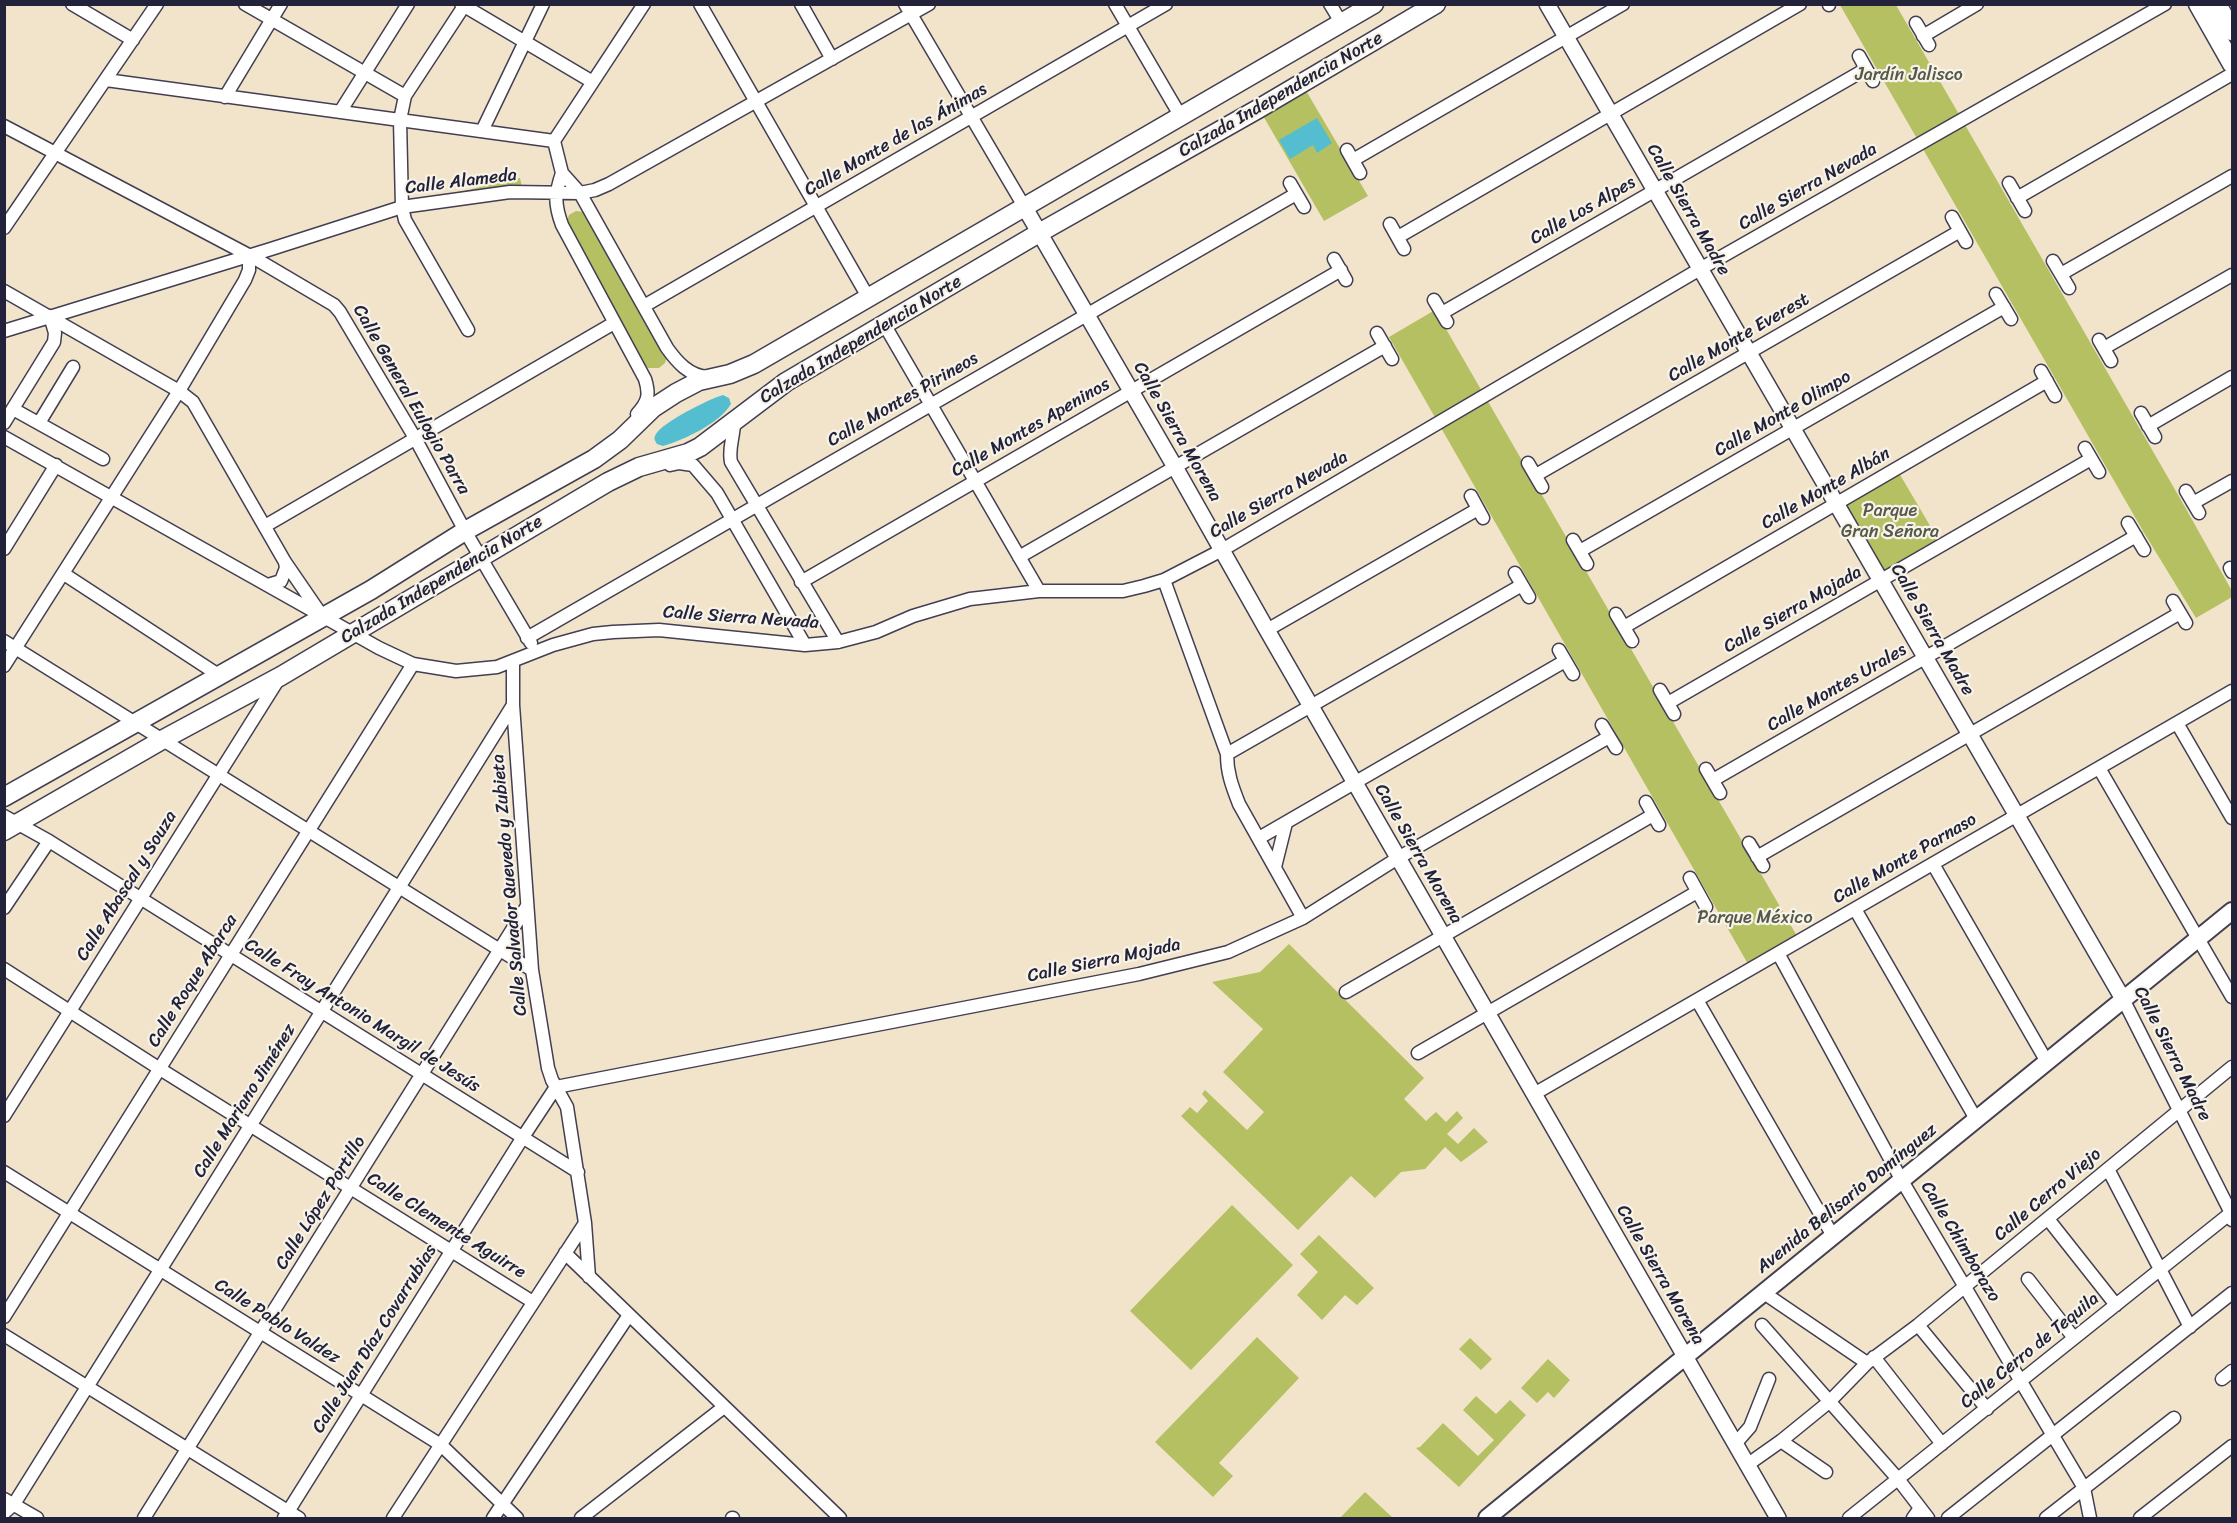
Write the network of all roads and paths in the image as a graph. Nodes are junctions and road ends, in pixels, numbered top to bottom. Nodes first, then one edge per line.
1 (72, 4) edge
2 (157, 4) edge
3 (245, 4) edge
4 (281, 4) edge
5 (408, 4) edge
6 (543, 4) edge
7 (644, 4) edge
8 (700, 4) edge
9 (801, 4) edge
10 (929, 4) edge
11 (1115, 4) edge
12 (1166, 4) edge
13 (1330, 4) edge
14 (1374, 4) edge
15 (1436, 4) edge
16 (1546, 4) edge
17 (1623, 4) edge
18 (1800, 4) edge
19 (1977, 4) edge
20 (2164, 4) edge
21 (2198, 4) edge
22 (2217, 4) edge
23 (463, 5) edge
24 (908, 9) edge
25 (272, 20) junction
26 (1916, 23) dead end
27 (1342, 24) junction
28 (1128, 26) junction
29 (2232, 32) edge
30 (1566, 38) junction
31 (133, 40) junction
32 (526, 43) junction
33 (1859, 56) dead end
34 (832, 59) junction
35 (2232, 64) edge
36 (1866, 69) junction
37 (364, 73) junction
38 (2232, 74) edge
39 (106, 80) junction
40 (591, 81) junction
41 (1873, 81) dead end
42 (405, 96) junction
43 (225, 97) junction
44 (756, 101) junction
45 (340, 112) junction
46 (1610, 114) junction
47 (971, 117) junction
48 (1181, 117) junction
49 (400, 120) junction
50 (4, 126) edge
51 (482, 131) junction
52 (554, 141) junction
53 (56, 154) junction
54 (562, 172) junction
55 (1360, 173) dead end
56 (2232, 176) edge
57 (2008, 183) dead end
58 (1655, 190) junction
59 (556, 193) junction
60 (579, 193) junction
61 (2017, 198) junction
62 (816, 206) junction
63 (402, 207) junction
64 (1304, 207) dead end
65 (1025, 208) junction
66 (2025, 211) dead end
67 (1952, 217) dead end
68 (1390, 224) dead end
69 (4, 228) edge
70 (1960, 231) junction
71 (1039, 233) junction
72 (1398, 237) junction
73 (1966, 242) dead end
74 (1404, 249) dead end
75 (249, 256) junction
76 (2053, 261) dead end
77 (1340, 269) dead end
78 (1700, 269) junction
79 (2061, 274) junction
80 (2232, 275) edge
81 (2069, 288) dead end
82 (4, 291) edge
83 (1996, 294) dead end
84 (868, 297) junction
85 (1434, 300) dead end
86 (644, 306) junction
87 (2004, 307) junction
88 (1086, 315) junction
89 (50, 316) junction
90 (2011, 319) dead end
91 (614, 323) junction
92 (884, 324) junction
93 (4, 330) edge
94 (468, 330) dead end
95 (1377, 333) dead end
96 (1385, 346) junction
97 (1749, 353) junction
98 (1392, 359) dead end
99 (2111, 361) dead end
100 (74, 367) dead end
101 (718, 377) junction
102 (2232, 377) edge
103 (179, 391) junction
104 (1131, 391) junction
105 (2055, 396) dead end
106 (931, 405) junction
107 (13, 409) junction
108 (2141, 413) dead end
109 (734, 422) junction
110 (4, 423) edge
111 (39, 423) junction
112 (1793, 429) junction
113 (4, 437) edge
114 (415, 438) junction
115 (620, 440) junction
116 (103, 459) dead end
117 (1528, 463) dead end
118 (56, 465) junction
119 (1175, 466) junction
120 (639, 467) junction
121 (2099, 471) dead end
122 (1536, 475) junction
123 (975, 481) junction
124 (2232, 481) edge
125 (1542, 487) dead end
126 (2186, 492) dead end
127 (112, 496) junction
128 (1471, 496) dead end
129 (1836, 504) junction
130 (756, 506) junction
131 (733, 519) junction
132 (2128, 522) dead end
133 (265, 526) junction
134 (465, 531) junction
135 (2136, 536) junction
136 (1573, 540) dead end
137 (4, 549) edge
138 (1222, 550) junction
139 (2144, 550) dead end
140 (1580, 551) junction
141 (480, 557) junction
142 (1019, 557) junction
143 (285, 562) junction
144 (1587, 564) dead end
145 (1515, 573) dead end
146 (64, 574) junction
147 (1164, 580) junction
148 (1881, 580) junction
149 (801, 582) junction
150 (268, 585) junction
151 (1522, 585) junction
152 (1039, 591) junction
153 (1529, 597) dead end
154 (2174, 601) dead end
155 (1616, 614) dead end
156 (322, 617) junction
157 (1624, 627) junction
158 (1266, 630) junction
159 (352, 633) junction
160 (527, 638) junction
161 (4, 641) edge
162 (1632, 641) dead end
163 (838, 642) junction
164 (805, 645) junction
165 (16, 648) junction
166 (1559, 650) dead end
167 (536, 652) junction
168 (1925, 658) junction
169 (1565, 661) junction
170 (513, 662) junction
171 (413, 664) junction
172 (4, 666) edge
173 (1573, 674) dead end
174 (220, 676) junction
175 (281, 676) junction
176 (1660, 690) dead end
177 (2232, 691) edge
178 (513, 705) junction
179 (1310, 706) junction
180 (135, 722) junction
181 (2177, 723) junction
182 (1602, 725) dead end
183 (1970, 734) junction
184 (162, 740) junction
185 (1227, 754) junction
186 (2099, 768) junction
187 (1706, 769) dead end
188 (218, 775) junction
189 (1713, 780) junction
190 (1355, 784) junction
191 (1720, 793) dead end
192 (4, 797) edge
193 (1646, 802) dead end
194 (2017, 815) junction
195 (2232, 818) edge
196 (9, 823) edge
197 (1286, 823) junction
198 (308, 832) junction
199 (1259, 838) junction
200 (49, 841) junction
201 (1749, 843) dead end
202 (1398, 858) junction
203 (1933, 864) junction
204 (1275, 867) junction
205 (1690, 879) dead end
206 (399, 888) junction
207 (1697, 892) junction
208 (141, 898) junction
209 (527, 906) junction
210 (1706, 907) dead end
211 (4, 908) edge
212 (1854, 909) junction
213 (2232, 911) edge
214 (1303, 918) junction
215 (1443, 936) junction
216 (2198, 939) junction
217 (500, 950) junction
218 (1778, 953) junction
219 (231, 955) junction
220 (4, 969) edge
221 (532, 970) junction
222 (1346, 992) dead end
223 (2232, 998) edge
224 (2123, 999) junction
225 (1697, 1000) junction
226 (71, 1011) junction
227 (322, 1012) junction
228 (1487, 1013) junction
229 (1418, 1053) dead end
230 (2047, 1062) junction
231 (2232, 1067) edge
232 (160, 1069) junction
233 (422, 1074) junction
234 (556, 1088) junction
235 (1534, 1094) junction
236 (2179, 1110) junction
237 (4, 1116) edge
238 (1976, 1119) junction
239 (251, 1125) junction
240 (523, 1137) junction
241 (2108, 1169) junction
242 (4, 1172) edge
243 (578, 1172) junction
244 (1901, 1179) junction
245 (351, 1187) junction
246 (70, 1212) junction
247 (2232, 1215) edge
248 (2048, 1219) junction
249 (585, 1223) junction
250 (1833, 1236) junction
251 (452, 1251) junction
252 (565, 1253) junction
253 (2160, 1269) junction
254 (160, 1270) junction
255 (590, 1277) junction
256 (2028, 1279) dead end
257 (1965, 1285) junction
258 (1764, 1293) junction
259 (2232, 1293) edge
260 (533, 1302) junction
261 (2116, 1305) junction
262 (629, 1315) junction
263 (4, 1317) edge
264 (1762, 1325) dead end
265 (1918, 1325) junction
266 (2190, 1327) junction
267 (261, 1333) junction
268 (4, 1335) edge
269 (2074, 1338) junction
270 (1685, 1357) junction
271 (1870, 1360) junction
272 (1769, 1379) dead end
273 (2021, 1383) junction
274 (88, 1386) junction
275 (361, 1395) junction
276 (1829, 1402) junction
277 (724, 1407) junction
278 (1987, 1409) junction
279 (2174, 1418) dead end
280 (2054, 1434) junction
281 (1781, 1441) junction
282 (1735, 1444) junction
283 (1942, 1444) junction
284 (441, 1445) junction
285 (2232, 1446) edge
286 (188, 1449) junction
287 (1747, 1465) junction
288 (1826, 1472) dead end
289 (1899, 1479) junction
290 (2084, 1488) junction
291 (502, 1504) junction
292 (8, 1505) edge
293 (1920, 1508) junction
294 (290, 1516) edge
295 (37, 1518) edge
296 (144, 1518) edge
297 (393, 1518) edge
298 (493, 1518) edge
299 (517, 1518) edge
300 (581, 1518) edge
301 (840, 1518) edge
302 (1487, 1518) edge
303 (1778, 1518) edge
304 (1849, 1518) edge
305 (1912, 1518) edge
306 (1928, 1518) edge
307 (1948, 1518) edge
308 (2046, 1518) edge
309 (2090, 1518) edge
310 (2140, 1518) edge

1 - 31 street
2 - 31 street
3 - 25 street
4 - 25 street
5 - 37 street
6 - 32 street
7 - 40 street
8 - 44 street
9 - 34 street
10 - 24 street, Calle Alameda
11 - 28 street
12 - 28 street, Calle Monte de las Ánimas
13 - 27 street
14 - 27 main road, Calzada Independencia Norte
15 - 71 main road, Calzada Independencia Norte
16 - 30 street, Calle Sierra Madre
17 - 30 street
18 - 46 street
19 - 26 street
20 - 78 street, Calle Sierra Nevada
21 - 35 main road
22 - 29 main road
23 - 32 street
23 - 42 street
24 - 34 street, Calle Alameda
24 - 47 street
25 - 37 street
25 - 43 street
27 - 48 main road, Calzada Independencia Norte
28 - 47 street, Calle Monte de las Ánimas
28 - 48 street
30 - 46 street, Calle Sierra Madre
30 - 55 street
31 - 39 street
32 - 40 street
32 - 51 street
33 - 36 street
34 - 44 street, Calle Alameda
36 - 41 street
36 - 58 street, Calle Los Alpes
37 - 42 street
37 - 45 street
38 - 61 street
39 - 43 street
39 - 53 street
40 - 52 street
42 - 49 street
43 - 45 street
44 - 60 street, Calle Alameda
44 - 62 street
45 - 49 street
46 - 58 street, Calle Sierra Madre
46 - 72 street
47 - 62 street, Calle Monte de las Ánimas
47 - 65 street
48 - 65 main road, Calzada Independencia Norte
49 - 51 street
49 - 63 street
50 - 53 street, Calle General Eulogio Parra
51 - 52 street
52 - 54 street
53 - 69 street
53 - 75 street, Calle General Eulogio Parra
54 - 59 street
54 - 60 street
56 - 79 street
57 - 61 street
58 - 78 street, Calle Sierra Madre
58 - 85 street, Calle Los Alpes
59 - 60 street, Calle Alameda
59 - 63 street, Calle Alameda
59 - 91 street
60 - 86 street
61 - 66 street
62 - 84 street
62 - 86 street, Calle Monte de las Ánimas
63 - 75 street, Calle Alameda
63 - 94 street
64 - 88 street, Calle Montes Pirineos
65 - 71 street, Calle Sierra Morena
65 - 84 main road, Calzada Independencia Norte
67 - 70 street
68 - 72 street
70 - 73 street
70 - 97 street, Calle Monte Everest
71 - 88 street, Calle Sierra Morena
71 - 92 main road, Calzada Independencia Norte
72 - 74 street
75 - 89 street, Calle Alameda
75 - 103 street
75 - 114 street, Calle General Eulogio Parra
76 - 79 street
77 - 104 street, Calle Montes Apeninos
78 - 97 street, Calle Sierra Madre
78 - 138 street, Calle Sierra Nevada
79 - 81 street
80 - 99 street
82 - 89 street
83 - 87 street
84 - 101 main road, Calzada Independencia Norte
86 - 101 street
87 - 90 street
87 - 112 street, Calle Monte Olimpo
88 - 104 street, Calle Sierra Morena
88 - 106 street, Calle Montes Pirineos
89 - 93 street, Calle Alameda
89 - 103 street
89 - 107 street
91 - 114 street
91 - 115 street
92 - 106 street
92 - 109 main road, Calzada Independencia Norte
95 - 96 street
96 - 98 street
96 - 119 street
97 - 112 street, Calle Sierra Madre
97 - 122 street, Calle Monte Everest
100 - 111 street
101 - 115 main road, Calzada Independencia Norte
102 - 108 street
103 - 127 street
103 - 133 street
104 - 119 street, Calle Sierra Morena
104 - 123 street, Calle Montes Apeninos
105 - 129 street, Calle Monte Albán
106 - 123 street
106 - 130 street, Calle Montes Pirineos
107 - 110 street
107 - 111 street
109 - 120 main road, Calzada Independencia Norte
109 - 130 street
111 - 116 street
112 - 129 street, Calle Sierra Madre
112 - 140 street, Calle Monte Olimpo
113 - 118 street, Calle Sierra Nevada
114 - 133 street
114 - 134 street, Calle General Eulogio Parra
115 - 134 main road, Calzada Independencia Norte
117 - 122 street
118 - 127 street, Calle Sierra Nevada
118 - 137 street
119 - 138 street, Calle Sierra Morena
119 - 142 street
120 - 131 street
120 - 141 main road, Calzada Independencia Norte
121 - 148 street, Calle Sierra Mojada
122 - 125 street
123 - 142 street
123 - 149 street, Calle Montes Apeninos
124 - 126 street
127 - 146 street
127 - 150 street, Calle Sierra Nevada
128 - 158 street
129 - 148 street, Calle Sierra Madre
129 - 157 street, Calle Monte Albán
130 - 131 street, Calle Montes Pirineos
130 - 149 street
131 - 160 street, Calle Montes Pirineos
131 - 164 street
132 - 135 street
133 - 143 street
134 - 141 street, Calle General Eulogio Parra
134 - 156 main road, Calzada Independencia Norte
135 - 139 street
135 - 168 street, Calle Montes Urales
136 - 140 street
138 - 147 street, Calle Sierra Nevada
138 - 158 street, Calle Sierra Morena
140 - 144 street
141 - 159 main road, Calzada Independencia Norte
141 - 160 street, Calle General Eulogio Parra
142 - 152 street
143 - 150 street
143 - 156 street
145 - 151 street
146 - 165 street
146 - 174 street
147 - 152 street, Calle Sierra Nevada
147 - 185 street
148 - 168 street, Calle Sierra Madre
148 - 176 street, Calle Sierra Mojada
149 - 163 street
150 - 156 street, Calle Sierra Nevada
151 - 153 street
151 - 179 street
152 - 163 street, Calle Sierra Nevada
154 - 183 street
155 - 157 street
156 - 159 street, Calle Sierra Nevada
156 - 174 main road, Calzada Independencia Norte
157 - 162 street
158 - 179 street, Calle Sierra Morena
159 - 171 street, Calle Sierra Nevada
159 - 175 main road, Calzada Independencia Norte
160 - 167 street, Calle General Eulogio Parra
161 - 165 street
163 - 164 street, Calle Sierra Nevada
164 - 167 street, Calle Sierra Nevada
165 - 172 street
165 - 180 street
166 - 169 street
167 - 170 street, Calle Sierra Nevada
168 - 183 street, Calle Sierra Madre
168 - 189 street, Calle Montes Urales
169 - 173 street
169 - 190 street
170 - 171 street, Calle Sierra Nevada
170 - 178 street, Calle Salvador Quevedo y Zubieta
171 - 198 street, Calle Roque Abarca
174 - 180 main road, Calzada Independencia Norte
175 - 184 main road, Calzada Independencia Norte
175 - 188 street, Calle Abascal y Souza
177 - 181 street, Calle Monte Parnaso
178 - 206 street, Calle Mariano Jiménez
178 - 209 street, Calle Salvador Quevedo y Zubieta
179 - 185 street
179 - 190 street, Calle Sierra Morena
180 - 184 street
180 - 192 main road, Calzada Independencia Norte
181 - 186 street, Calle Monte Parnaso
181 - 195 street
182 - 202 street, Calle Sierra Mojada
183 - 194 street, Calle Sierra Madre
183 - 201 street
184 - 188 street
184 - 196 main road, Calzada Independencia Norte
185 - 199 street
186 - 194 street, Calle Monte Parnaso
186 - 216 street
187 - 189 street
188 - 198 street
188 - 208 street, Calle Abascal y Souza
189 - 191 street
190 - 197 street
190 - 202 street, Calle Sierra Morena
193 - 215 street
194 - 203 street, Calle Monte Parnaso
194 - 224 street, Calle Sierra Madre
196 - 200 street, Calle Fray Antonio Margil de Jesús
197 - 199 street
197 - 204 street
198 - 206 street
198 - 219 street, Calle Roque Abarca
199 - 204 street
200 - 208 street, Calle Fray Antonio Margil de Jesús
200 - 211 street
202 - 214 street, Calle Sierra Mojada
202 - 215 street, Calle Sierra Morena
203 - 212 street, Calle Monte Parnaso
203 - 230 street
204 - 214 street
205 - 207 street
206 - 217 street
206 - 227 street, Calle Mariano Jiménez
207 - 210 street
207 - 228 street
208 - 219 street, Calle Fray Antonio Margil de Jesús
208 - 226 street, Calle Abascal y Souza
209 - 217 street, Calle López Portillo
209 - 221 street, Calle Salvador Quevedo y Zubieta
212 - 218 street, Calle Monte Parnaso
212 - 238 street
213 - 216 main road, Avenida Belisario Domínguez
214 - 234 street, Calle Sierra Mojada
215 - 222 street
215 - 228 street, Calle Sierra Morena
216 - 223 street
216 - 224 main road, Avenida Belisario Domínguez
217 - 221 street
217 - 233 street, Calle López Portillo
218 - 225 street, Calle Monte Parnaso
218 - 244 street, Calle Chimborazo
219 - 227 street, Calle Fray Antonio Margil de Jesús
219 - 232 street, Calle Roque Abarca
220 - 226 street, Calle Clemente Aguirre
221 - 234 street, Calle Salvador Quevedo y Zubieta
224 - 230 main road, Avenida Belisario Domínguez
224 - 236 street, Calle Sierra Madre
225 - 235 street, Calle Monte Parnaso
225 - 250 street
226 - 232 street, Calle Clemente Aguirre
226 - 237 street, Calle Abascal y Souza
227 - 233 street, Calle Fray Antonio Margil de Jesús
227 - 239 street, Calle Mariano Jiménez
228 - 229 street
228 - 235 street, Calle Sierra Morena
230 - 238 main road, Avenida Belisario Domínguez
231 - 236 street, Calle Cerro Viejo
232 - 239 street, Calle Clemente Aguirre
232 - 246 street, Calle Roque Abarca
233 - 240 street, Calle Fray Antonio Margil de Jesús
233 - 245 street, Calle López Portillo
234 - 240 street, Calle Juan Díaz Covarrubias
234 - 243 street, Calle Salvador Quevedo y Zubieta
235 - 270 street, Calle Sierra Morena
236 - 241 street, Calle Cerro Viejo
236 - 247 street, Calle Sierra Madre
238 - 244 main road, Avenida Belisario Domínguez
239 - 245 street, Calle Clemente Aguirre
239 - 254 street, Calle Mariano Jiménez
240 - 243 street, Calle Fray Antonio Margil de Jesús
240 - 251 street, Calle Juan Díaz Covarrubias
241 - 248 street, Calle Cerro Viejo
241 - 253 street
242 - 246 street, Calle Pablo Valdez
243 - 249 street, Calle Salvador Quevedo y Zubieta
244 - 250 main road, Avenida Belisario Domínguez
244 - 257 street, Calle Chimborazo
245 - 251 street, Calle Clemente Aguirre
245 - 267 street, Calle López Portillo
246 - 254 street, Calle Pablo Valdez
246 - 263 street, Calle Roque Abarca
247 - 253 street, Calle Cerro de Tequila
248 - 257 street, Calle Cerro Viejo
248 - 261 street
249 - 252 street
249 - 255 street, Calle Salvador Quevedo y Zubieta
250 - 258 main road, Avenida Belisario Domínguez
251 - 260 street, Calle Clemente Aguirre
251 - 275 street, Calle Juan Díaz Covarrubias
252 - 255 street
252 - 260 street
253 - 261 street, Calle Cerro de Tequila
253 - 266 street
254 - 267 street, Calle Pablo Valdez
254 - 274 street, Calle Mariano Jiménez
255 - 262 street
256 - 269 street
257 - 265 street, Calle Cerro Viejo
257 - 273 street, Calle Chimborazo
258 - 270 main road, Avenida Belisario Domínguez
258 - 271 street
259 - 266 street
260 - 284 street
261 - 269 street, Calle Cerro de Tequila
262 - 277 street
262 - 291 street
264 - 276 street
265 - 271 street, Calle Cerro Viejo
265 - 278 street
266 - 280 street
267 - 275 street, Calle Pablo Valdez
267 - 286 street, Calle López Portillo
268 - 274 street
269 - 273 street, Calle Cerro de Tequila
270 - 282 street, Calle Sierra Morena
270 - 302 main road, Avenida Belisario Domínguez
271 - 276 street, Calle Cerro Viejo
271 - 283 street
272 - 282 street
273 - 278 street, Calle Cerro de Tequila
273 - 280 street, Calle Chimborazo
274 - 286 street
274 - 292 street, Calle Mariano Jiménez
275 - 284 street, Calle Pablo Valdez
275 - 294 street, Calle Juan Díaz Covarrubias
276 - 281 street, Calle Cerro Viejo
276 - 289 street
277 - 300 street
277 - 301 street
278 - 283 street, Calle Cerro de Tequila
279 - 290 street
280 - 290 street, Calle Chimborazo
280 - 307 street
281 - 287 street, Calle Cerro Viejo
281 - 288 street
282 - 287 street, Calle Sierra Morena
283 - 289 street, Calle Cerro de Tequila
284 - 291 street, Calle Pablo Valdez
284 - 297 street
285 - 310 street
286 - 294 street
286 - 296 street, Calle López Portillo
287 - 303 street, Calle Sierra Morena
289 - 293 street
289 - 304 street, Calle Cerro de Tequila
290 - 308 street
290 - 309 street, Calle Chimborazo
291 - 298 street
291 - 299 street, Calle Pablo Valdez
292 - 295 street
293 - 305 street
293 - 306 street

